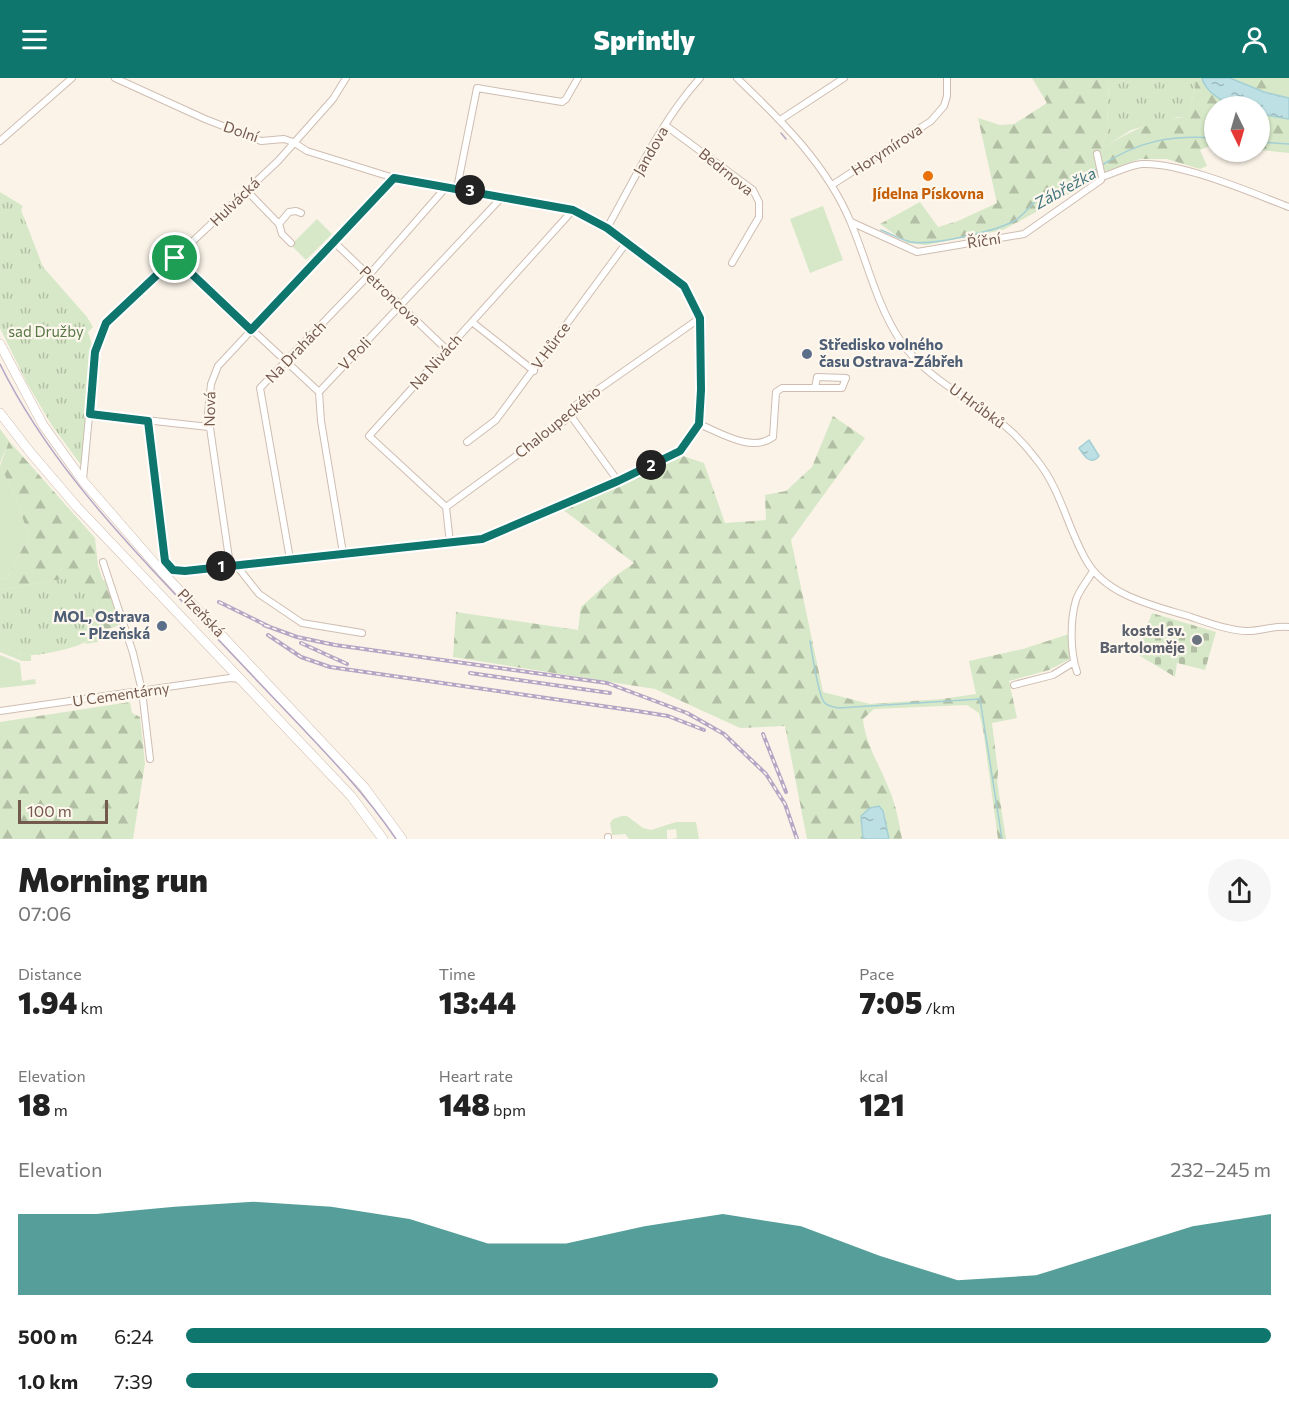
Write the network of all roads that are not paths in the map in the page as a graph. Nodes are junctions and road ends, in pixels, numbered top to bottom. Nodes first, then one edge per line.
1 (72, 78) edge
2 (116, 78) edge
3 (346, 78) edge
4 (578, 78) edge
5 (700, 78) edge
6 (737, 78) edge
7 (844, 78) edge
8 (947, 78) edge
9 (780, 120) junction
10 (665, 125) junction
11 (0, 141) edge
12 (293, 142) junction
13 (1097, 154) dead end
14 (1102, 175) junction
15 (394, 178) junction
16 (832, 185) junction
17 (447, 186) junction
18 (457, 188) junction
19 (247, 191) junction
20 (503, 196) junction
21 (1289, 207) edge
22 (573, 210) junction
23 (301, 213) dead end
24 (851, 222) junction
25 (279, 224) junction
26 (607, 228) junction
27 (334, 242) junction
28 (627, 242) junction
29 (291, 243) dead end
30 (175, 258) junction
31 (732, 263) dead end
32 (369, 275) junction
33 (400, 307) junction
34 (700, 318) junction
35 (472, 322) junction
36 (251, 330) junction
37 (0, 344) edge
38 (446, 349) junction
39 (287, 362) junction
40 (534, 371) junction
41 (815, 388) junction
42 (319, 392) junction
43 (0, 413) edge
44 (90, 414) junction
45 (570, 416) junction
46 (148, 421) junction
47 (699, 424) junction
48 (209, 427) junction
49 (466, 442) dead end
50 (83, 481) junction
51 (618, 481) junction
52 (446, 507) junction
53 (450, 543) junction
54 (343, 553) junction
55 (290, 559) junction
56 (103, 562) dead end
57 (233, 565) junction
58 (1093, 571) junction
59 (1289, 627) edge
60 (362, 633) dead end
61 (1074, 662) junction
62 (1077, 672) dead end
63 (242, 680) junction
64 (1014, 684) dead end
65 (142, 691) junction
66 (0, 711) edge
67 (150, 759) dead end
68 (383, 839) edge
69 (402, 839) edge

1 - 11 street
2 - 12 street, Dolní
3 - 12 street
4 - 18 street
5 - 10 street, Jandova
6 - 9 street, U Hrůbků
7 - 9 street
8 - 16 street, Horymírova
9 - 16 street, U Hrůbků
10 - 26 street, Jandova
10 - 31 street, Bedrnova
12 - 15 street
12 - 19 street, Hulvácká
13 - 14 street
14 - 21 street, Říční
14 - 24 street, Říční
15 - 17 street
15 - 27 street, Nová
16 - 24 street, U Hrůbků
17 - 18 street
17 - 32 street, Na Drahách
18 - 20 street
19 - 25 street
19 - 30 street, Hulvácká
20 - 22 street
20 - 33 street, V Poli
22 - 26 street
22 - 35 street, Na Nivách
23 - 25 street
24 - 58 street, U Hrůbků
25 - 29 street
26 - 28 street
27 - 32 street, Petroncova
27 - 36 street, Nová
28 - 34 street
28 - 40 street, V Hůrce
30 - 36 street
30 - 44 street, Hulvácká
32 - 33 street, Petroncova
32 - 39 street, Na Drahách
33 - 38 street, Petroncova
33 - 42 street, V Poli
34 - 45 street, Chaloupeckého
34 - 47 street
35 - 38 street, Na Nivách
35 - 40 street
36 - 39 street
36 - 48 street, Nová
37 - 50 main road, Plzeňská
38 - 52 street, Na Nivách
39 - 42 street
39 - 55 street, Na Drahách
40 - 49 street, V Hůrce
41 - 41 street
41 - 47 street
42 - 54 street
43 - 63 main road, Plzeňská
44 - 46 street
44 - 50 street, Hulvácká
45 - 51 street
45 - 52 street, Chaloupeckého
46 - 48 street
46 - 57 street
47 - 51 street
48 - 57 street, Nová
50 - 69 main road, Plzeňská
51 - 53 street
52 - 53 street
53 - 54 street
54 - 55 street
55 - 57 street
56 - 65 street
57 - 60 street
58 - 59 street, U Hrůbků
58 - 61 street
61 - 62 street
61 - 64 street
63 - 65 street, U Cementárny
63 - 68 main road, Plzeňská
65 - 66 street, U Cementárny
65 - 67 street

